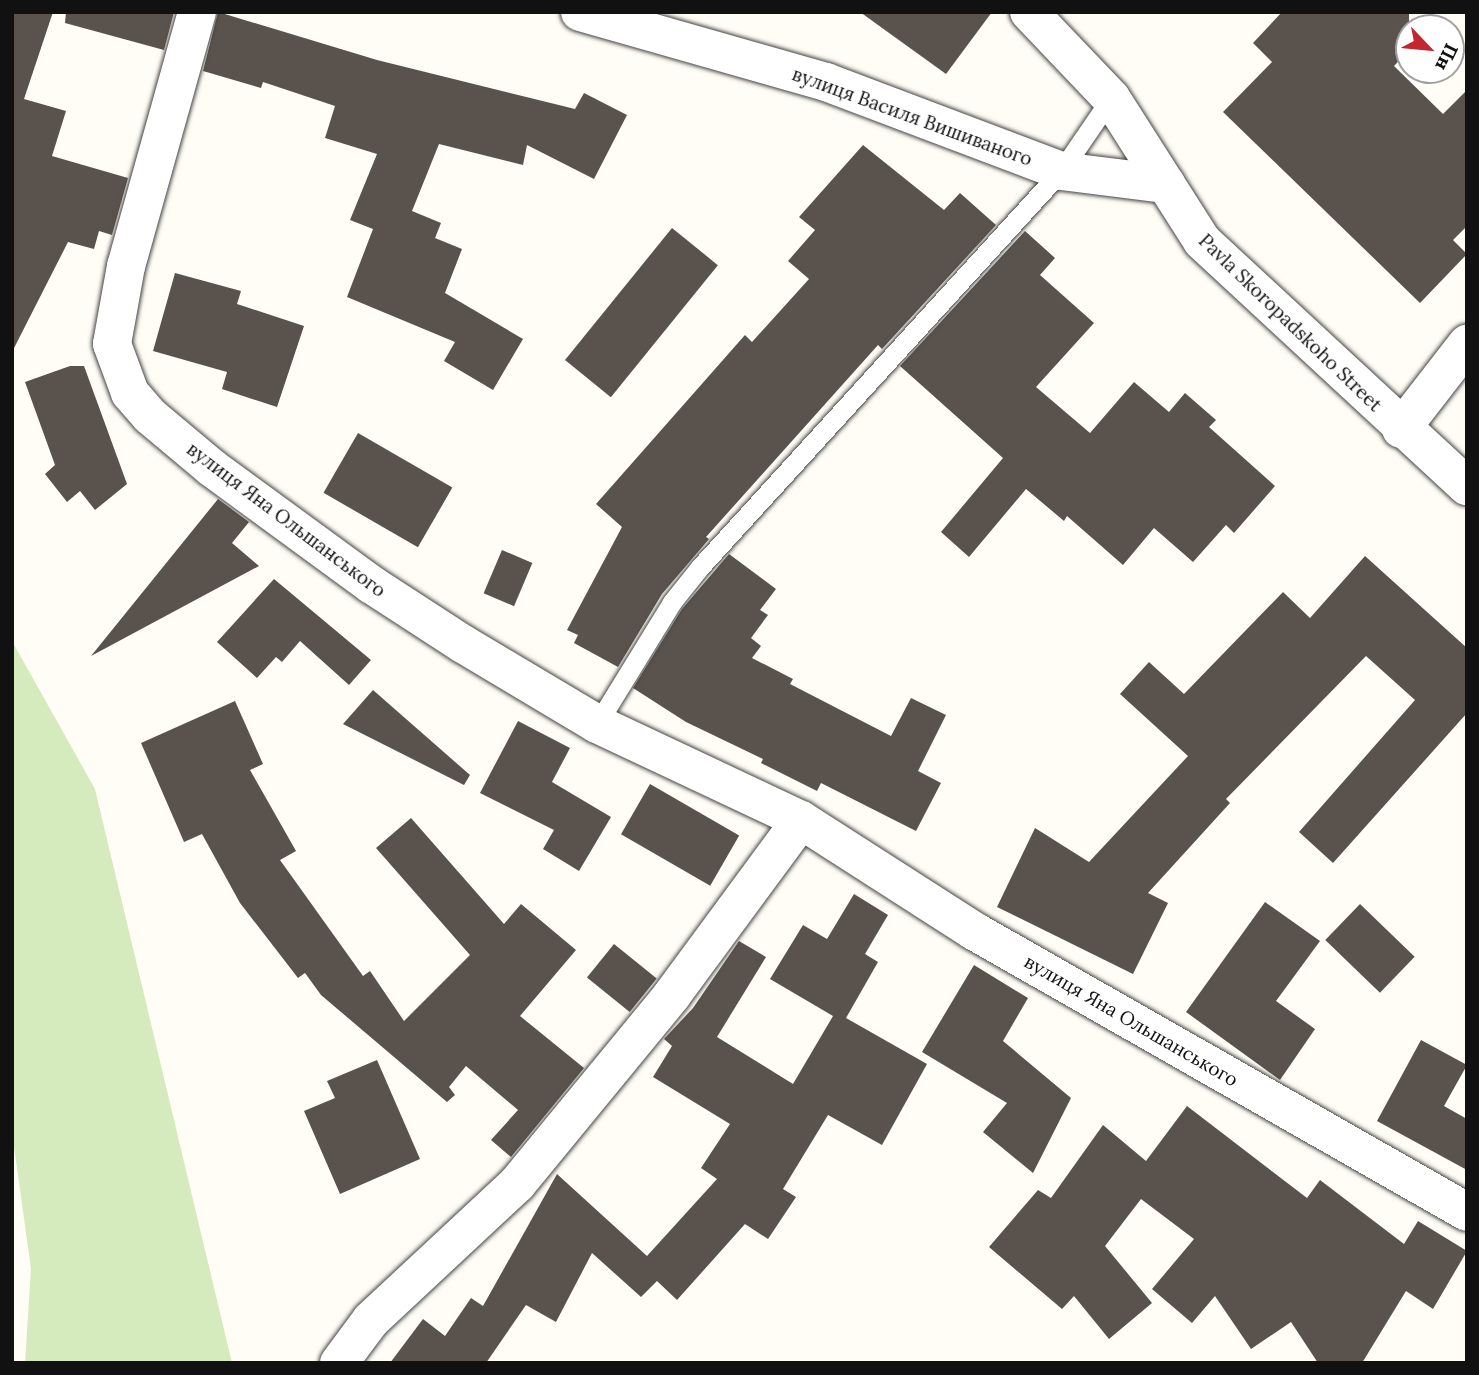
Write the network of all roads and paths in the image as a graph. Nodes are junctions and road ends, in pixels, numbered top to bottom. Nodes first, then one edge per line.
1 (197, 12) edge
2 (579, 12) edge
3 (1029, 12) edge
4 (1111, 98) junction
5 (1061, 171) junction
6 (1166, 184) junction
7 (1467, 344) edge
8 (1401, 429) junction
9 (1467, 486) edge
10 (597, 724) junction
11 (801, 820) junction
12 (1467, 1212) edge
13 (340, 1363) edge

1 - 10 street, вулиця Яна Ольшанського
2 - 5 street, вулиця Василя Вишиваного
3 - 4 street, Pavla Skoropadskoho Street
4 - 5 lane
4 - 6 street, Pavla Skoropadskoho Street
5 - 6 street, вулиця Василя Вишиваного
5 - 10 lane
6 - 8 street, Pavla Skoropadskoho Street
7 - 8 street
8 - 9 street, Pavla Skoropadskoho Street
10 - 11 street, вулиця Яна Ольшанського
11 - 12 street, вулиця Яна Ольшанського
11 - 13 street

